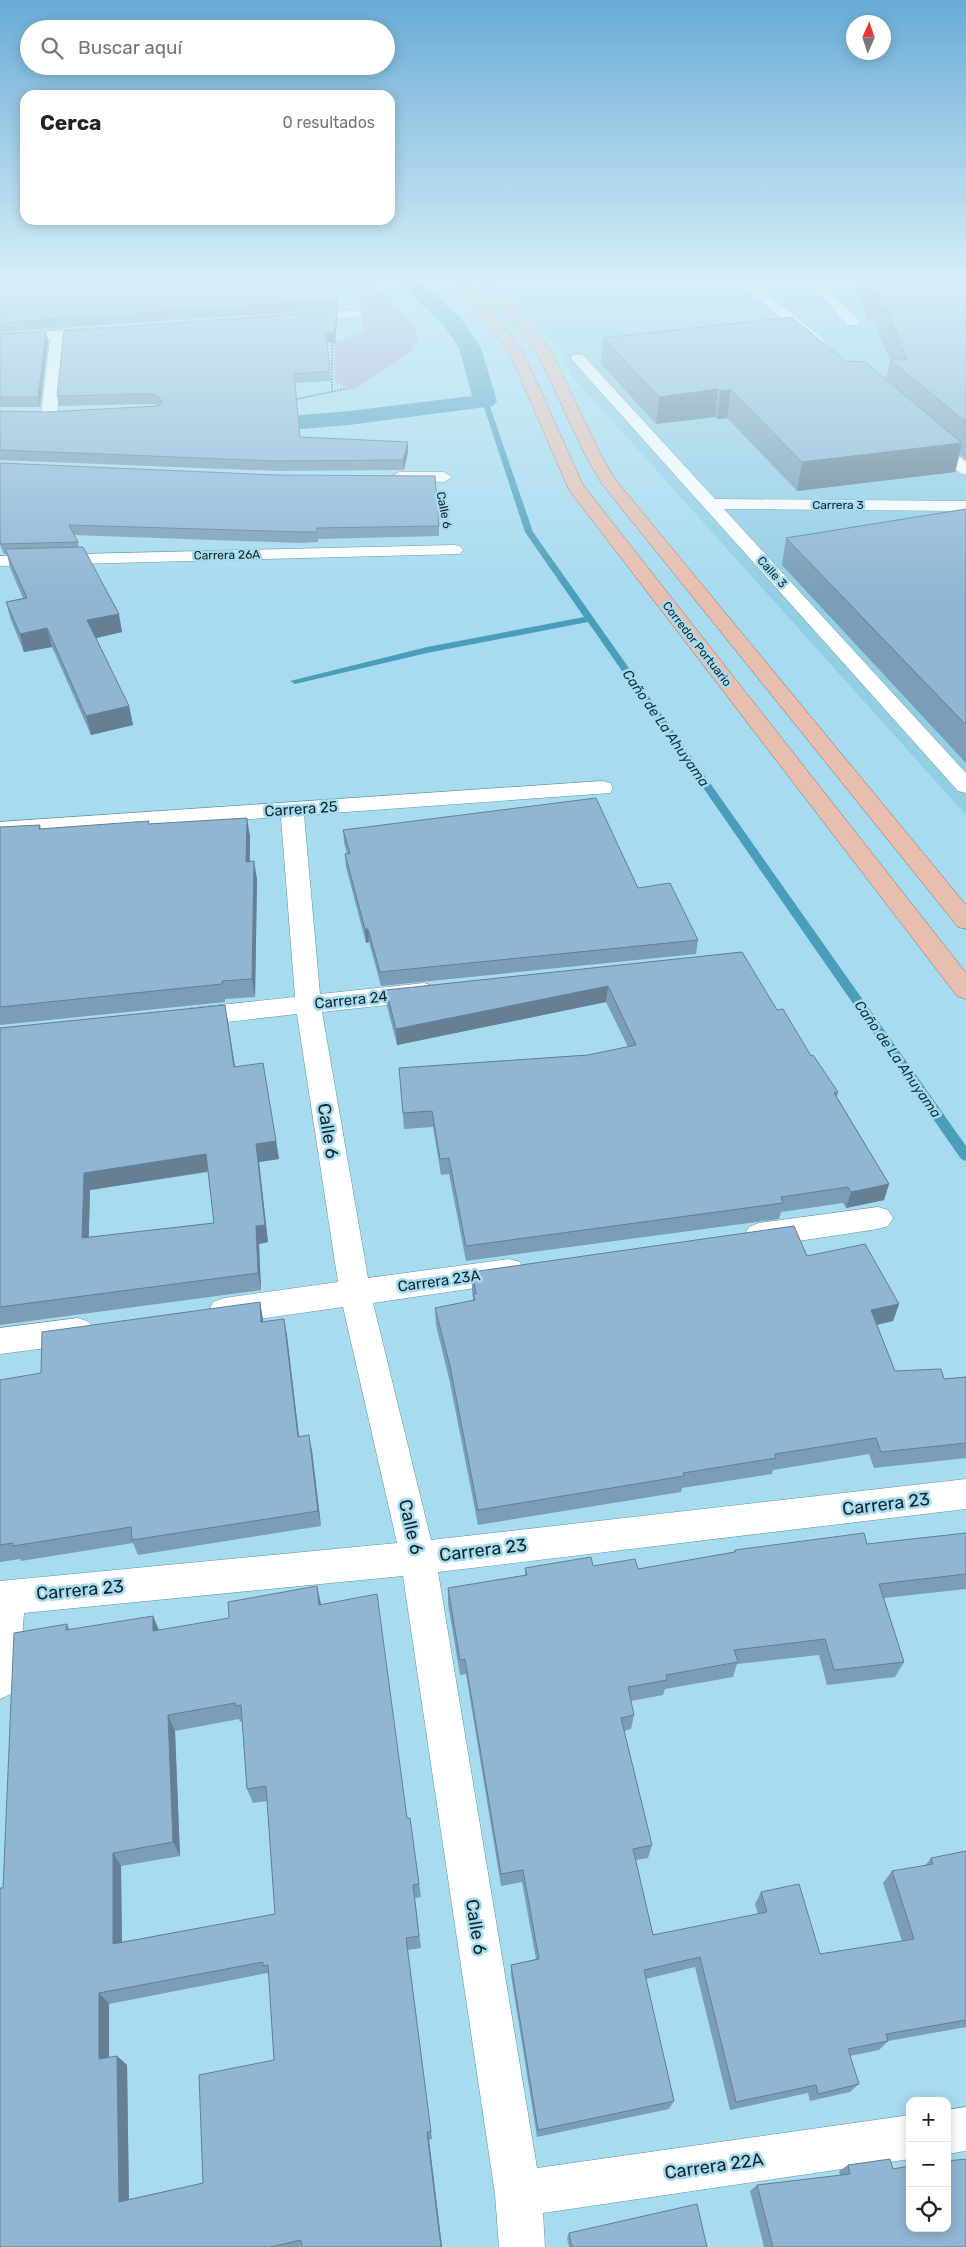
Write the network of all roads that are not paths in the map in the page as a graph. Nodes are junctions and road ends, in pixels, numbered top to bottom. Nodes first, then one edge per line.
1 (52, 386) edge
2 (530, 386) edge
3 (560, 386) edge
4 (603, 386) edge
5 (29, 414) edge
6 (49, 414) junction
7 (68, 414) edge
8 (914, 425) edge
9 (966, 470) edge
10 (444, 477) dead end
11 (379, 478) edge
12 (711, 504) junction
13 (966, 506) edge
14 (449, 550) road end
15 (0, 561) edge
16 (966, 786) edge
17 (602, 788) dead end
18 (292, 810) junction
19 (0, 829) edge
20 (966, 921) edge
21 (446, 990) edge
22 (966, 990) edge
23 (308, 1005) junction
24 (169, 1019) edge
25 (878, 1218) dead end
26 (730, 1239) edge
27 (532, 1268) edge
28 (355, 1293) junction
29 (197, 1314) edge
30 (108, 1327) edge
31 (0, 1342) edge
32 (966, 1494) edge
33 (418, 1558) junction
34 (4, 1597) edge
35 (0, 1680) edge
36 (966, 2129) edge
37 (951, 2131) edge
38 (906, 2138) edge
39 (518, 2194) junction
40 (522, 2247) edge

1 - 6 street
2 - 22 main road, Corredor Portuario
3 - 20 main road
4 - 12 street, Calle 3
5 - 6 street
6 - 7 street
8 - 9 street
10 - 11 street
12 - 13 street, Carrera 3
12 - 16 street, Calle 3
14 - 15 street, Carrera 26A
17 - 18 street, Carrera 25
18 - 19 street, Carrera 25
18 - 23 street, Calle 6
21 - 23 street, Carrera 24
23 - 24 street, Carrera 24
23 - 28 street, Calle 6
25 - 26 street
27 - 28 street, Carrera 23A
28 - 29 street, Carrera 23A
28 - 33 street, Calle 6
30 - 31 street
32 - 33 street, Carrera 23
33 - 34 street, Carrera 23
33 - 39 street, Calle 6
34 - 35 street
36 - 37 street
38 - 39 street, Carrera 22A
39 - 40 street, Calle 6

